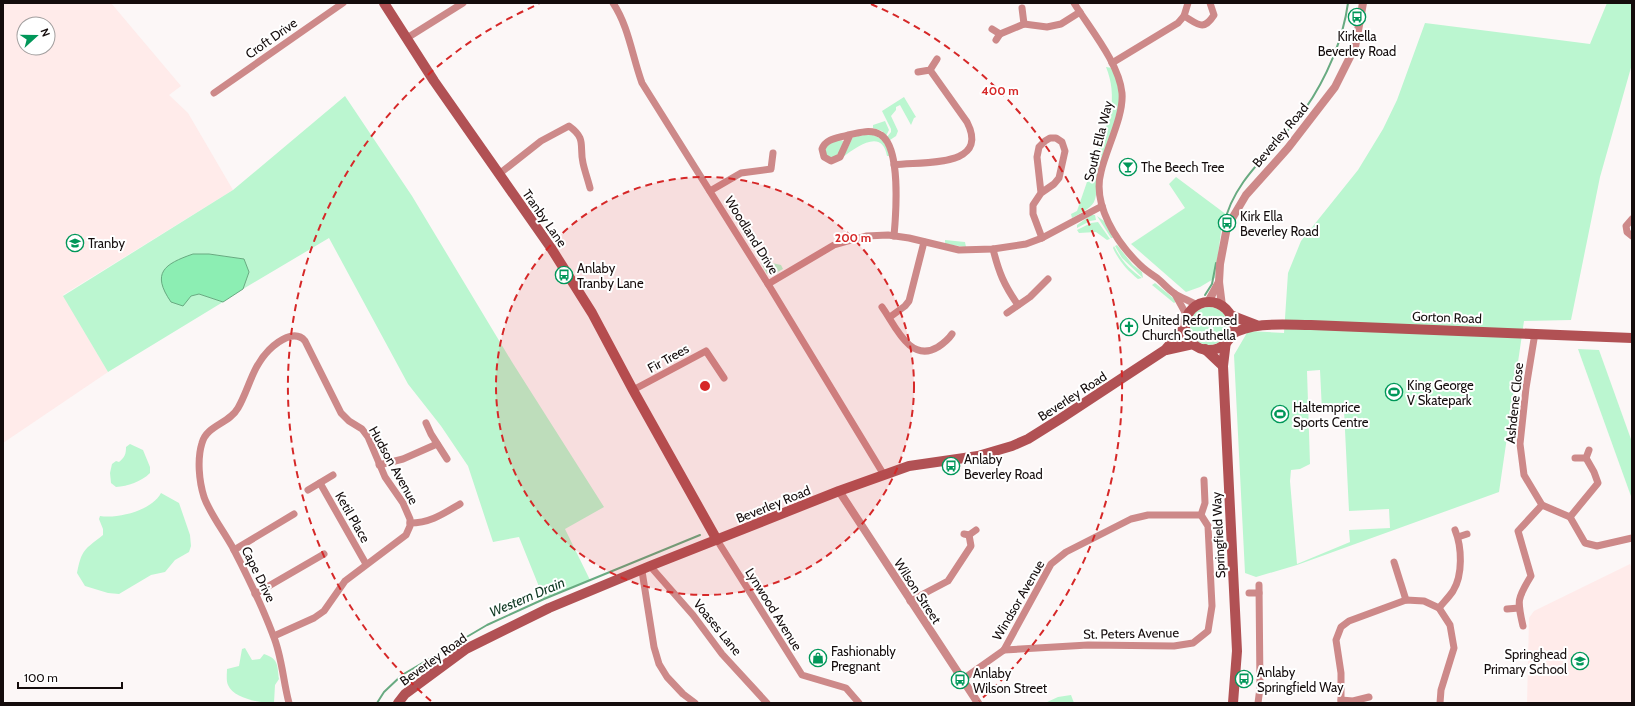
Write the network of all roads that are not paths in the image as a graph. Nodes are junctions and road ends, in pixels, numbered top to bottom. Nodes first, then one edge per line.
1 (343, 3) edge
2 (384, 3) edge
3 (463, 3) edge
4 (613, 3) edge
5 (1074, 3) edge
6 (1188, 3) edge
7 (1210, 3) edge
8 (1363, 3) edge
9 (1022, 8) dead end
10 (1080, 12) junction
11 (1184, 16) junction
12 (1024, 24) junction
13 (992, 29) dead end
14 (407, 38) junction
15 (936, 59) dead end
16 (1112, 63) junction
17 (930, 70) junction
18 (918, 72) dead end
19 (214, 94) dead end
20 (850, 135) dead end
21 (773, 153) dead end
22 (894, 165) junction
23 (499, 174) junction
24 (590, 188) dead end
25 (710, 191) junction
26 (1041, 193) junction
27 (1102, 206) junction
28 (1632, 219) edge
29 (894, 236) junction
30 (1632, 236) edge
31 (1042, 238) junction
32 (924, 242) junction
33 (993, 249) junction
34 (1048, 279) dead end
35 (1219, 282) junction
36 (768, 284) junction
37 (1175, 294) junction
38 (1208, 302) junction
39 (1018, 305) junction
40 (1197, 305) junction
41 (1222, 306) junction
42 (882, 307) dead end
43 (1007, 313) dead end
44 (1230, 315) junction
45 (1187, 316) junction
46 (890, 317) junction
47 (1260, 326) junction
48 (1185, 327) junction
49 (1535, 333) junction
50 (1228, 338) junction
51 (1632, 338) edge
52 (951, 340) dead end
53 (1193, 344) junction
54 (1206, 349) junction
55 (1165, 350) junction
56 (1223, 366) junction
57 (724, 378) dead end
58 (633, 390) junction
59 (341, 413) joint
60 (426, 423) dead end
61 (437, 444) junction
62 (1590, 450) dead end
63 (1575, 458) dead end
64 (1586, 458) junction
65 (447, 459) dead end
66 (379, 465) junction
67 (333, 475) dead end
68 (884, 475) junction
69 (1204, 480) dead end
70 (320, 483) junction
71 (308, 490) dead end
72 (839, 492) junction
73 (460, 504) dead end
74 (1542, 505) junction
75 (294, 514) dead end
76 (1202, 515) junction
77 (1570, 517) junction
78 (410, 523) junction
79 (970, 533) dead end
80 (1467, 534) dead end
81 (1632, 538) edge
82 (717, 540) junction
83 (234, 550) junction
84 (324, 554) dead end
85 (1394, 560) dead end
86 (366, 564) junction
87 (646, 568) junction
88 (1249, 593) dead end
89 (255, 594) junction
90 (1406, 600) junction
91 (910, 601) junction
92 (1439, 608) junction
93 (1519, 608) junction
94 (1507, 610) dead end
95 (1523, 626) dead end
96 (274, 636) junction
97 (1004, 650) junction
98 (963, 679) junction
99 (1369, 697) dead end
100 (1341, 701) edge
101 (289, 703) edge
102 (398, 703) edge
103 (694, 703) edge
104 (767, 703) edge
105 (859, 703) edge
106 (978, 703) edge
107 (1232, 703) edge
108 (1258, 703) edge
109 (1440, 703) edge

1 - 19 street, Croft Drive
2 - 14 main road, Tranby Lane
3 - 14 street
4 - 25 street, Woodland Drive
5 - 10 street, South Ella Way
6 - 11 street
7 - 11 street
8 - 35 street, Beverley Road
9 - 12 street
10 - 12 street
10 - 16 street, South Ella Way
11 - 16 street
12 - 13 street
14 - 23 main road, Tranby Lane
15 - 17 street
16 - 27 street, South Ella Way
17 - 18 street
17 - 22 street
20 - 22 street
21 - 25 street
22 - 29 street
23 - 24 street
23 - 58 main road, Tranby Lane
25 - 36 street, Woodland Drive
26 - 26 street
26 - 31 street
27 - 31 street
27 - 37 street, South Ella Way
28 - 30 street
29 - 32 street
29 - 36 street
31 - 33 street
32 - 33 street
32 - 46 street
33 - 39 street
34 - 39 street
35 - 38 street, Beverley Road
35 - 41 street, Beverley Road
36 - 68 street, Woodland Drive
37 - 40 street, South Ella Way
37 - 45 street, South Ella Way
38 - 40 main road
38 - 41 main road
39 - 43 street
40 - 45 main road
41 - 44 main road
42 - 46 street
44 - 47 main road, Gorton Road
44 - 50 main road
45 - 48 main road
46 - 52 street
47 - 49 main road, Gorton Road
47 - 50 main road, Gorton Road
48 - 53 main road
48 - 55 main road, Beverley Road
49 - 51 main road, Gorton Road
49 - 74 street, Ashdene Close
50 - 54 main road
50 - 56 main road, Springfield Way
53 - 54 main road
53 - 55 main road, Beverley Road
54 - 56 main road
55 - 68 main road, Beverley Road
56 - 107 main road, Springfield Way
57 - 58 street, Fir Trees
58 - 82 main road, Tranby Lane
59 - 66 street, Hudson Avenue
59 - 83 street, Cape Drive
60 - 61 street
61 - 65 street
61 - 66 street
62 - 64 street
63 - 64 street
64 - 77 street
66 - 78 street, Hudson Avenue
67 - 70 street, Ketil Place
68 - 72 main road, Beverley Road
69 - 76 street
70 - 71 street, Ketil Place
70 - 86 street, Ketil Place
72 - 82 main road, Beverley Road
72 - 91 street, Wilson Street
73 - 78 street
74 - 77 street
74 - 93 street
75 - 83 street
76 - 97 street, Windsor Avenue
76 - 97 street, St. Peters Avenue
77 - 81 street
78 - 86 street, Hudson Avenue
79 - 91 street
80 - 92 street
82 - 87 main road, Beverley Road
82 - 105 street, Lynwood Avenue
83 - 89 street, Cape Drive
84 - 89 street
85 - 90 street
86 - 96 street, Hudson Avenue
87 - 102 main road, Beverley Road
87 - 103 street
87 - 104 street, Voases Lane
88 - 108 street
89 - 96 street, Cape Drive
90 - 92 street
90 - 100 street
91 - 98 street, Wilson Street
92 - 109 street
93 - 94 street
93 - 95 street
96 - 101 street, Cape Drive
97 - 98 street, Windsor Avenue
98 - 106 street, Wilson Street
99 - 100 street

